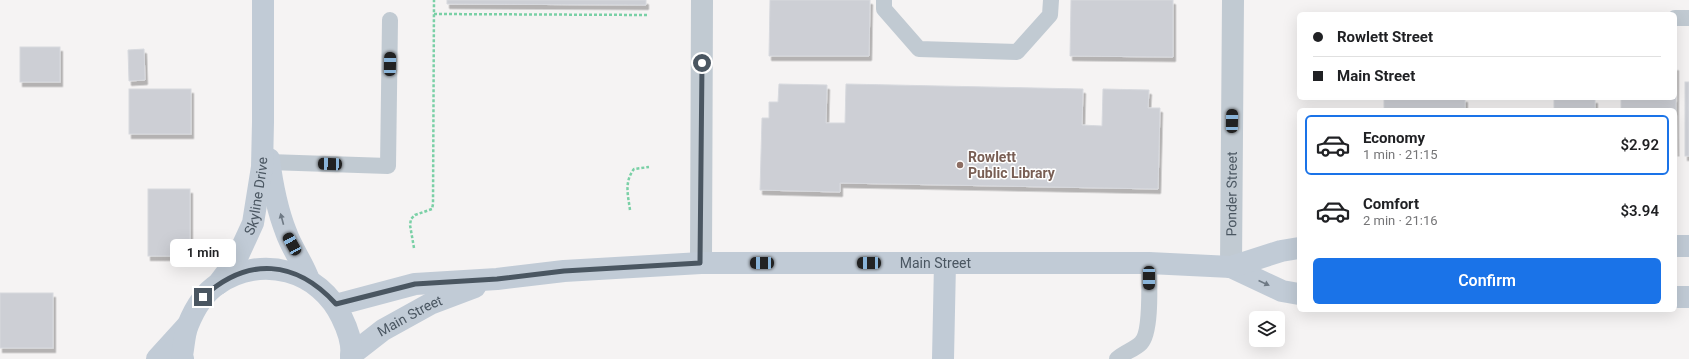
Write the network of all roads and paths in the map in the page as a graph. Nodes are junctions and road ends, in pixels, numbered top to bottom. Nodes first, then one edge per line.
1 (263, 0) edge
2 (434, 0) edge
3 (702, 0) edge
4 (884, 0) edge
5 (1051, 0) edge
6 (1233, 0) edge
7 (434, 14) junction
8 (649, 15) dead end
9 (1677, 18) edge
10 (1689, 18) edge
11 (390, 20) dead end
12 (263, 122) junction
13 (269, 162) junction
14 (649, 167) dead end
15 (630, 210) dead end
16 (1677, 246) edge
17 (1689, 246) edge
18 (414, 248) dead end
19 (1297, 248) edge
20 (700, 263) junction
21 (945, 263) junction
22 (1149, 263) junction
23 (1231, 267) junction
24 (497, 279) junction
25 (309, 280) junction
26 (218, 284) junction
27 (1297, 294) edge
28 (1677, 297) edge
29 (1689, 297) edge
30 (336, 304) junction
31 (187, 326) junction
32 (351, 357) edge
33 (157, 359) edge
34 (183, 359) edge
35 (943, 359) edge
36 (1118, 359) edge

1 - 12 street, Skyline Drive
2 - 7 path
3 - 20 street
4 - 5 lane
6 - 23 street, Ponder Street
7 - 8 path
7 - 18 path
9 - 10 lane
11 - 13 lane
12 - 13 street, Skyline Drive
12 - 26 street, Skyline Drive
25 -> 13 street, Skyline Drive
14 - 15 path
16 - 17 street
19 - 23 street, Main Street
20 - 21 street, Main Street
20 - 24 street, Main Street
21 - 22 street, Main Street
21 - 35 street
22 - 23 street, Main Street
22 - 36 lane
23 -> 27 street, Main Street
24 - 30 street, Main Street
24 - 32 street, Main Street
25 - 26 street, Main Street
25 - 30 street, Main Street
26 - 31 street, Main Street
28 - 29 street
30 - 32 street, Main Street
31 - 33 street, Main Street
31 - 34 street, Main Street

